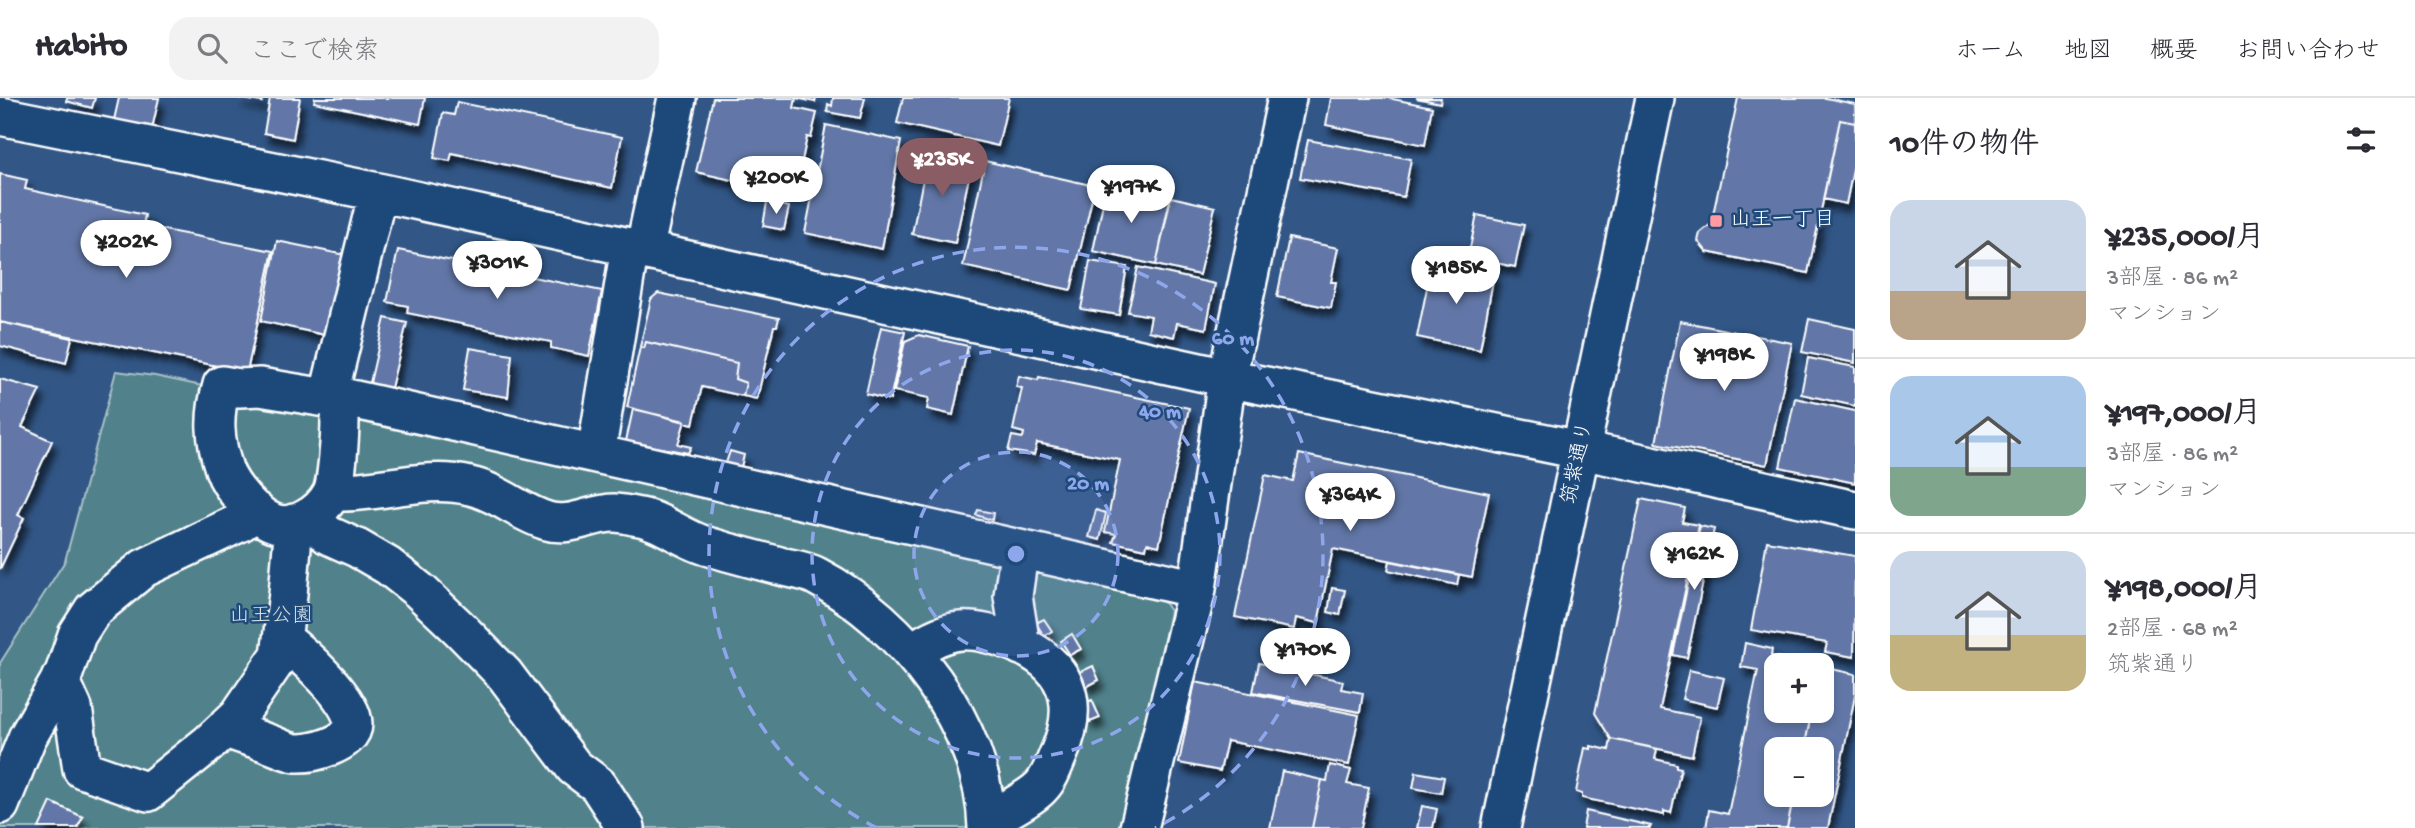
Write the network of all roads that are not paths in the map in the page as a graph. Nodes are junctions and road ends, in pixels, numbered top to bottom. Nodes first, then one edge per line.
1 (677, 98) edge
2 (1287, 98) edge
3 (1656, 98) edge
4 (0, 116) edge
5 (378, 192) junction
6 (637, 249) junction
7 (1227, 378) junction
8 (330, 404) junction
9 (1581, 451) junction
10 (596, 454) junction
11 (1855, 510) edge
12 (256, 511) junction
13 (312, 511) junction
14 (1018, 561) dead end
15 (1197, 589) junction
16 (282, 639) junction
17 (1021, 646) junction
18 (912, 652) junction
19 (60, 679) junction
20 (225, 728) junction
21 (0, 805) edge
22 (987, 825) edge
23 (626, 828) edge
24 (1139, 828) edge
25 (1502, 828) edge

1 - 6 street
2 - 7 street
3 - 9 street, 筑紫通り
4 - 5 street
5 - 6 street
5 - 8 street
6 - 7 street
6 - 10 street
7 - 9 street
7 - 15 street
8 - 10 street
8 - 12 street
8 - 13 street
9 - 11 street
9 - 25 street, 筑紫通り
10 - 15 street
12 - 13 street
12 - 19 street
13 - 16 street
13 - 18 street
13 - 23 street
14 - 17 street
15 - 24 street
16 - 20 street
16 - 20 street
17 - 18 street
17 - 22 street
18 - 22 street
19 - 20 street
19 - 21 street

